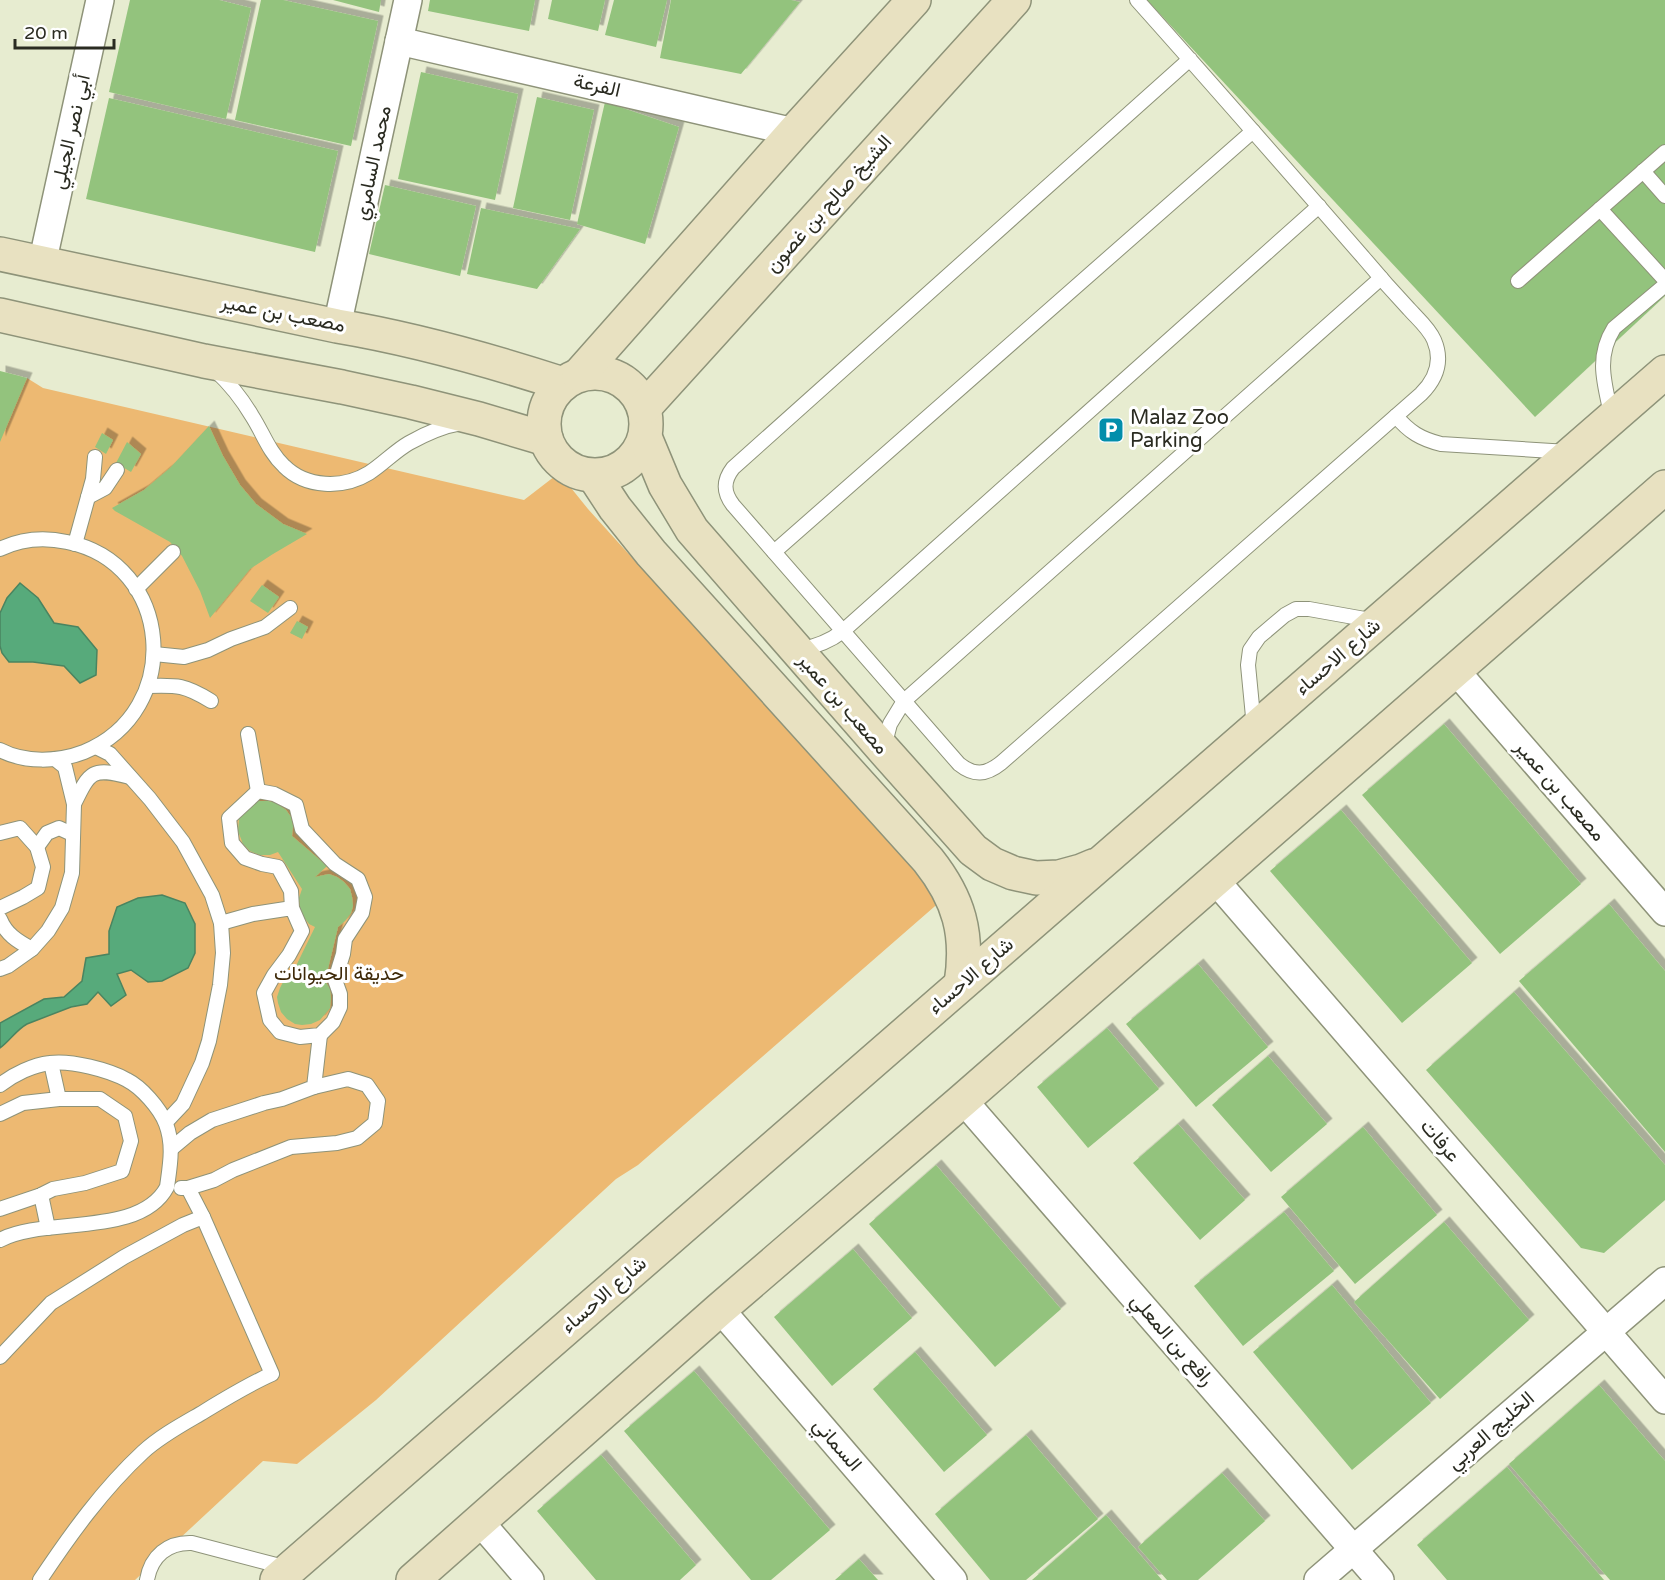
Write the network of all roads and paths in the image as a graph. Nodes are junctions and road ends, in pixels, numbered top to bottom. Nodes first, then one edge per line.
1 (100, 0) edge
2 (408, 0) edge
3 (914, 0) edge
4 (1014, 0) edge
5 (1137, 0) edge
6 (399, 41) junction
7 (1190, 59) junction
8 (1253, 131) junction
9 (794, 132) junction
10 (1665, 152) edge
11 (1643, 171) junction
12 (1665, 196) edge
13 (1318, 206) junction
14 (1600, 208) junction
15 (0, 254) edge
16 (42, 264) junction
17 (1381, 278) junction
18 (1665, 280) edge
19 (1518, 281) dead end
20 (1665, 285) edge
21 (0, 315) edge
22 (338, 326) junction
23 (204, 361) junction
24 (1665, 372) edge
25 (571, 379) junction
26 (1396, 416) junction
27 (1612, 418) junction
28 (479, 419) junction
29 (645, 422) junction
30 (546, 439) junction
31 (1573, 452) junction
32 (94, 457) dead end
33 (117, 470) dead end
34 (594, 476) junction
35 (1665, 487) edge
36 (88, 497) junction
37 (75, 544) junction
38 (0, 549) edge
39 (173, 552) dead end
40 (774, 552) junction
41 (136, 589) junction
42 (290, 608) dead end
43 (1378, 622) junction
44 (843, 631) junction
45 (796, 650) junction
46 (154, 654) junction
47 (1455, 670) junction
48 (148, 686) junction
49 (211, 701) dead end
50 (904, 701) junction
51 (1254, 729) junction
52 (248, 734) dead end
53 (96, 747) junction
54 (883, 749) junction
55 (1, 753) edge
56 (55, 759) junction
57 (130, 777) junction
58 (258, 790) junction
59 (74, 804) junction
60 (0, 832) edge
61 (72, 834) junction
62 (37, 847) junction
63 (974, 850) junction
64 (1102, 861) junction
65 (942, 877) junction
66 (1215, 880) junction
67 (0, 908) edge
68 (292, 908) junction
69 (1665, 912) edge
70 (0, 919) edge
71 (221, 923) junction
72 (32, 949) junction
73 (0, 969) edge
74 (961, 984) junction
75 (320, 1035) junction
76 (51, 1063) junction
77 (0, 1085) edge
78 (314, 1087) junction
79 (58, 1099) junction
80 (963, 1100) junction
81 (0, 1114) edge
82 (166, 1122) junction
83 (172, 1148) junction
84 (167, 1187) junction
85 (188, 1188) junction
86 (41, 1195) junction
87 (0, 1209) edge
88 (203, 1217) junction
89 (48, 1228) junction
90 (0, 1240) edge
91 (1665, 1281) edge
92 (720, 1309) junction
93 (1606, 1332) junction
94 (2, 1349) edge
95 (1665, 1400) edge
96 (480, 1522) junction
97 (1354, 1549) junction
98 (284, 1574) edge
99 (40, 1580) edge
100 (147, 1580) edge
101 (413, 1580) edge
102 (530, 1580) edge
103 (954, 1580) edge
104 (1318, 1580) edge
105 (1380, 1580) edge

1 - 16 street, أبي نصر الجيلي
2 - 6 street, محمد السامري
3 - 9 street
4 - 29 street, الشيخ صالح بن غصون
5 - 7 lane
6 - 9 street, الفرعة
6 - 22 street, محمد السامري
7 - 8 lane
7 - 40 lane
8 - 13 lane
8 - 40 lane
9 - 25 street
10 - 11 lane
11 - 12 lane
11 - 14 lane
13 - 17 lane
13 - 44 lane
14 - 18 lane
14 - 19 lane
15 - 16 street, مصعب بن عمير
16 - 22 street, مصعب بن عمير
17 - 26 lane
17 - 50 lane
20 - 27 lane
21 - 23 street
22 - 25 street, مصعب بن عمير
23 - 28 street
23 - 28 lane
24 - 27 street, شارع الاحساء
25 - 29 street, مصعب بن عمير
25 - 30 street
26 - 31 lane
26 - 50 lane
27 - 31 street, شارع الاحساء
28 - 30 street
29 - 34 street
29 - 45 street, مصعب بن عمير
30 - 34 street
31 - 43 street, شارع الاحساء
32 - 36 lane
33 - 36 lane
34 - 65 street, مصعب بن عمير
35 - 47 street
36 - 37 lane
37 - 38 lane
37 - 41 lane
39 - 41 lane
40 - 44 lane
41 - 46 lane
42 - 46 lane
43 - 51 street, شارع الاحساء
43 - 51 lane
44 - 45 lane
44 - 50 lane
45 - 54 street, مصعب بن عمير
46 - 48 lane
47 - 66 street
47 - 69 street, مصعب بن عمير
48 - 49 lane
48 - 53 lane
50 - 54 lane
51 - 64 street, شارع الاحساء
52 - 58 lane
53 - 56 lane
53 - 57 lane
54 - 63 street, مصعب بن عمير
55 - 56 lane
56 - 59 lane
57 - 59 lane
57 - 71 lane
58 - 68 lane
58 - 75 lane
59 - 61 lane
60 - 62 lane
61 - 62 lane
61 - 72 lane
62 - 67 lane
63 - 64 street, مصعب بن عمير
63 - 65 street
64 - 74 street, شارع الاحساء
65 - 74 street, مصعب بن عمير
66 - 80 street
66 - 93 street, عرفات
68 - 71 lane
68 - 75 lane
70 - 72 lane
71 - 82 lane
72 - 73 lane
74 - 98 street, شارع الاحساء
75 - 78 lane
76 - 77 lane
76 - 79 lane
76 - 82 lane
78 - 83 lane
78 - 85 lane
79 - 81 lane
79 - 86 lane
80 - 92 street
80 - 97 street, رافع بن المعلي
82 - 83 lane
83 - 84 lane
84 - 85 lane
84 - 89 lane
85 - 88 lane
86 - 87 lane
86 - 89 lane
88 - 94 lane
88 - 99 lane
89 - 90 lane
91 - 93 street, الخليج العربي
92 - 96 street
92 - 103 street, السماني
93 - 95 street, عرفات
93 - 97 street, الخليج العربي
96 - 101 street
96 - 102 street
97 - 104 street, الخليج العربي
97 - 105 street, رافع بن المعلي
98 - 100 lane

